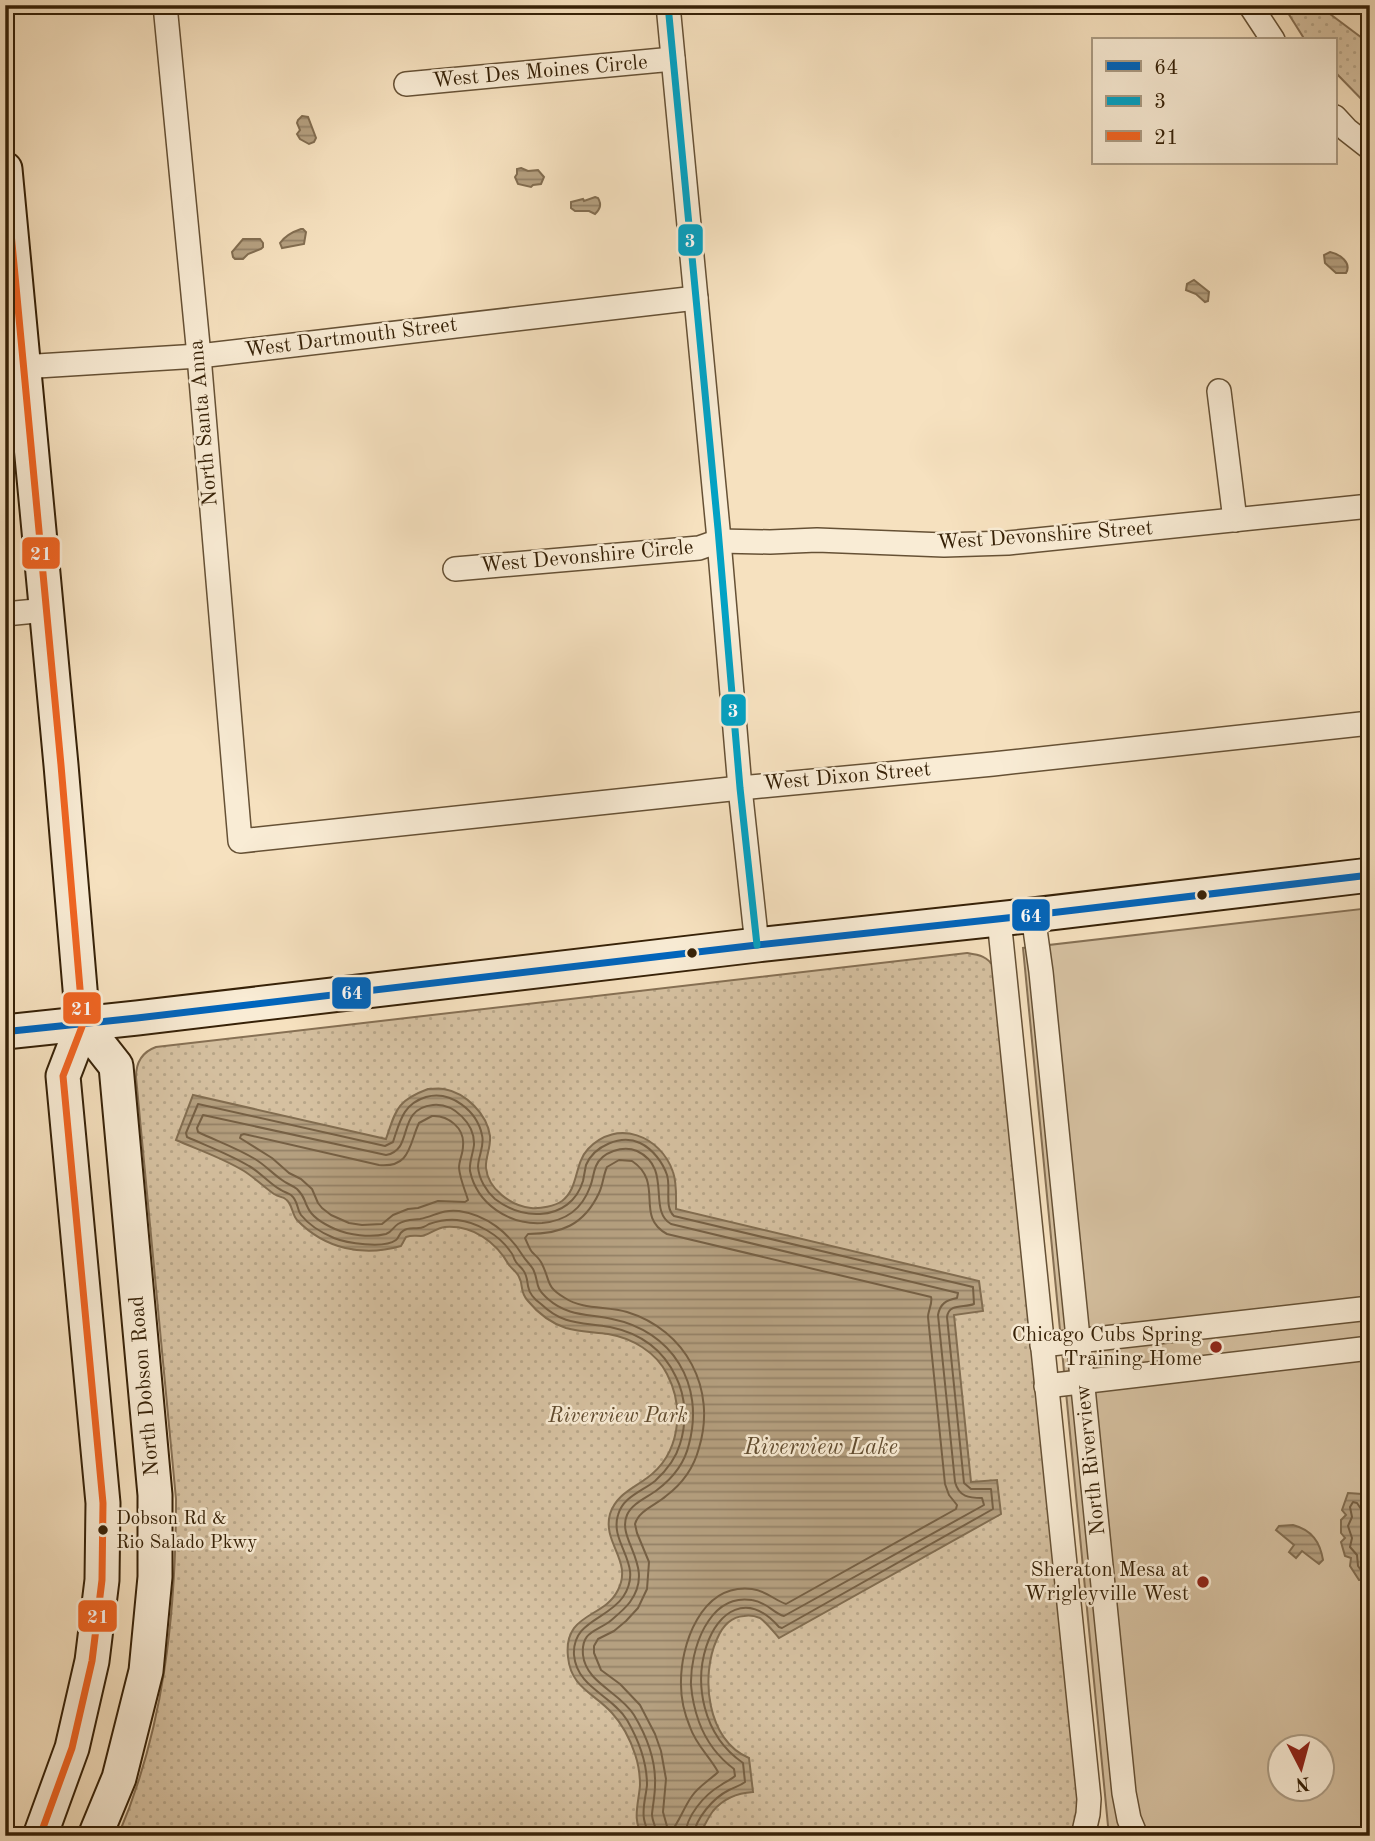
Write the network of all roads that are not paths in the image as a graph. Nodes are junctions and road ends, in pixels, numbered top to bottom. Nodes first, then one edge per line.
1 (165, 5) edge
2 (668, 5) edge
3 (1250, 5) edge
4 (1272, 38) edge
5 (673, 58) junction
6 (406, 84) dead end
7 (1336, 118) edge
8 (1370, 148) edge
9 (5, 169) edge
10 (696, 298) junction
11 (199, 356) junction
12 (14, 367) edge
13 (1219, 391) dead end
14 (1370, 506) edge
15 (1235, 520) junction
16 (719, 541) junction
17 (455, 569) dead end
18 (46, 610) junction
19 (5, 614) edge
20 (1370, 723) edge
21 (740, 788) junction
22 (240, 841) joint
23 (1370, 875) edge
24 (1033, 915) junction
25 (999, 919) junction
26 (757, 945) junction
27 (83, 1024) junction
28 (5, 1032) edge
29 (1370, 1308) edge
30 (1079, 1340) junction
31 (1042, 1345) junction
32 (1370, 1348) edge
33 (1083, 1382) junction
34 (1046, 1386) junction
35 (1101, 1565) junction
36 (1065, 1569) junction
37 (40, 1836) edge
38 (95, 1836) edge
39 (1083, 1836) edge
40 (1136, 1836) edge

1 - 11 street, North Santa Anna
2 - 5 street
3 - 4 street
5 - 6 street, West Des Moines Circle
5 - 10 street
7 - 8 street
9 - 12 main road
10 - 11 street, West Dartmouth Street
10 - 16 street
11 - 12 street, West Dartmouth Street
11 - 22 street, North Santa Anna
12 - 18 main road
13 - 15 street
14 - 15 street, West Devonshire Street
15 - 16 street, West Devonshire Street
16 - 17 street, West Devonshire Circle
16 - 21 street
18 - 19 street
18 - 27 main road
20 - 21 street, West Dixon Street
21 - 22 street, West Dixon Street
21 - 26 street
23 - 24 main road
24 - 25 main road
24 - 30 street, North Riverview
25 - 26 main road
25 - 31 street, North Riverview
26 - 27 main road
27 - 28 main road
27 - 37 main road
27 - 38 main road, North Dobson Road
29 - 30 street
30 - 31 street
30 - 33 street, North Riverview
31 - 34 street, North Riverview
32 - 33 street
33 - 34 street
33 - 35 street, North Riverview
34 - 36 street, North Riverview
35 - 36 street
35 - 40 street, North Riverview
36 - 39 street, North Riverview

